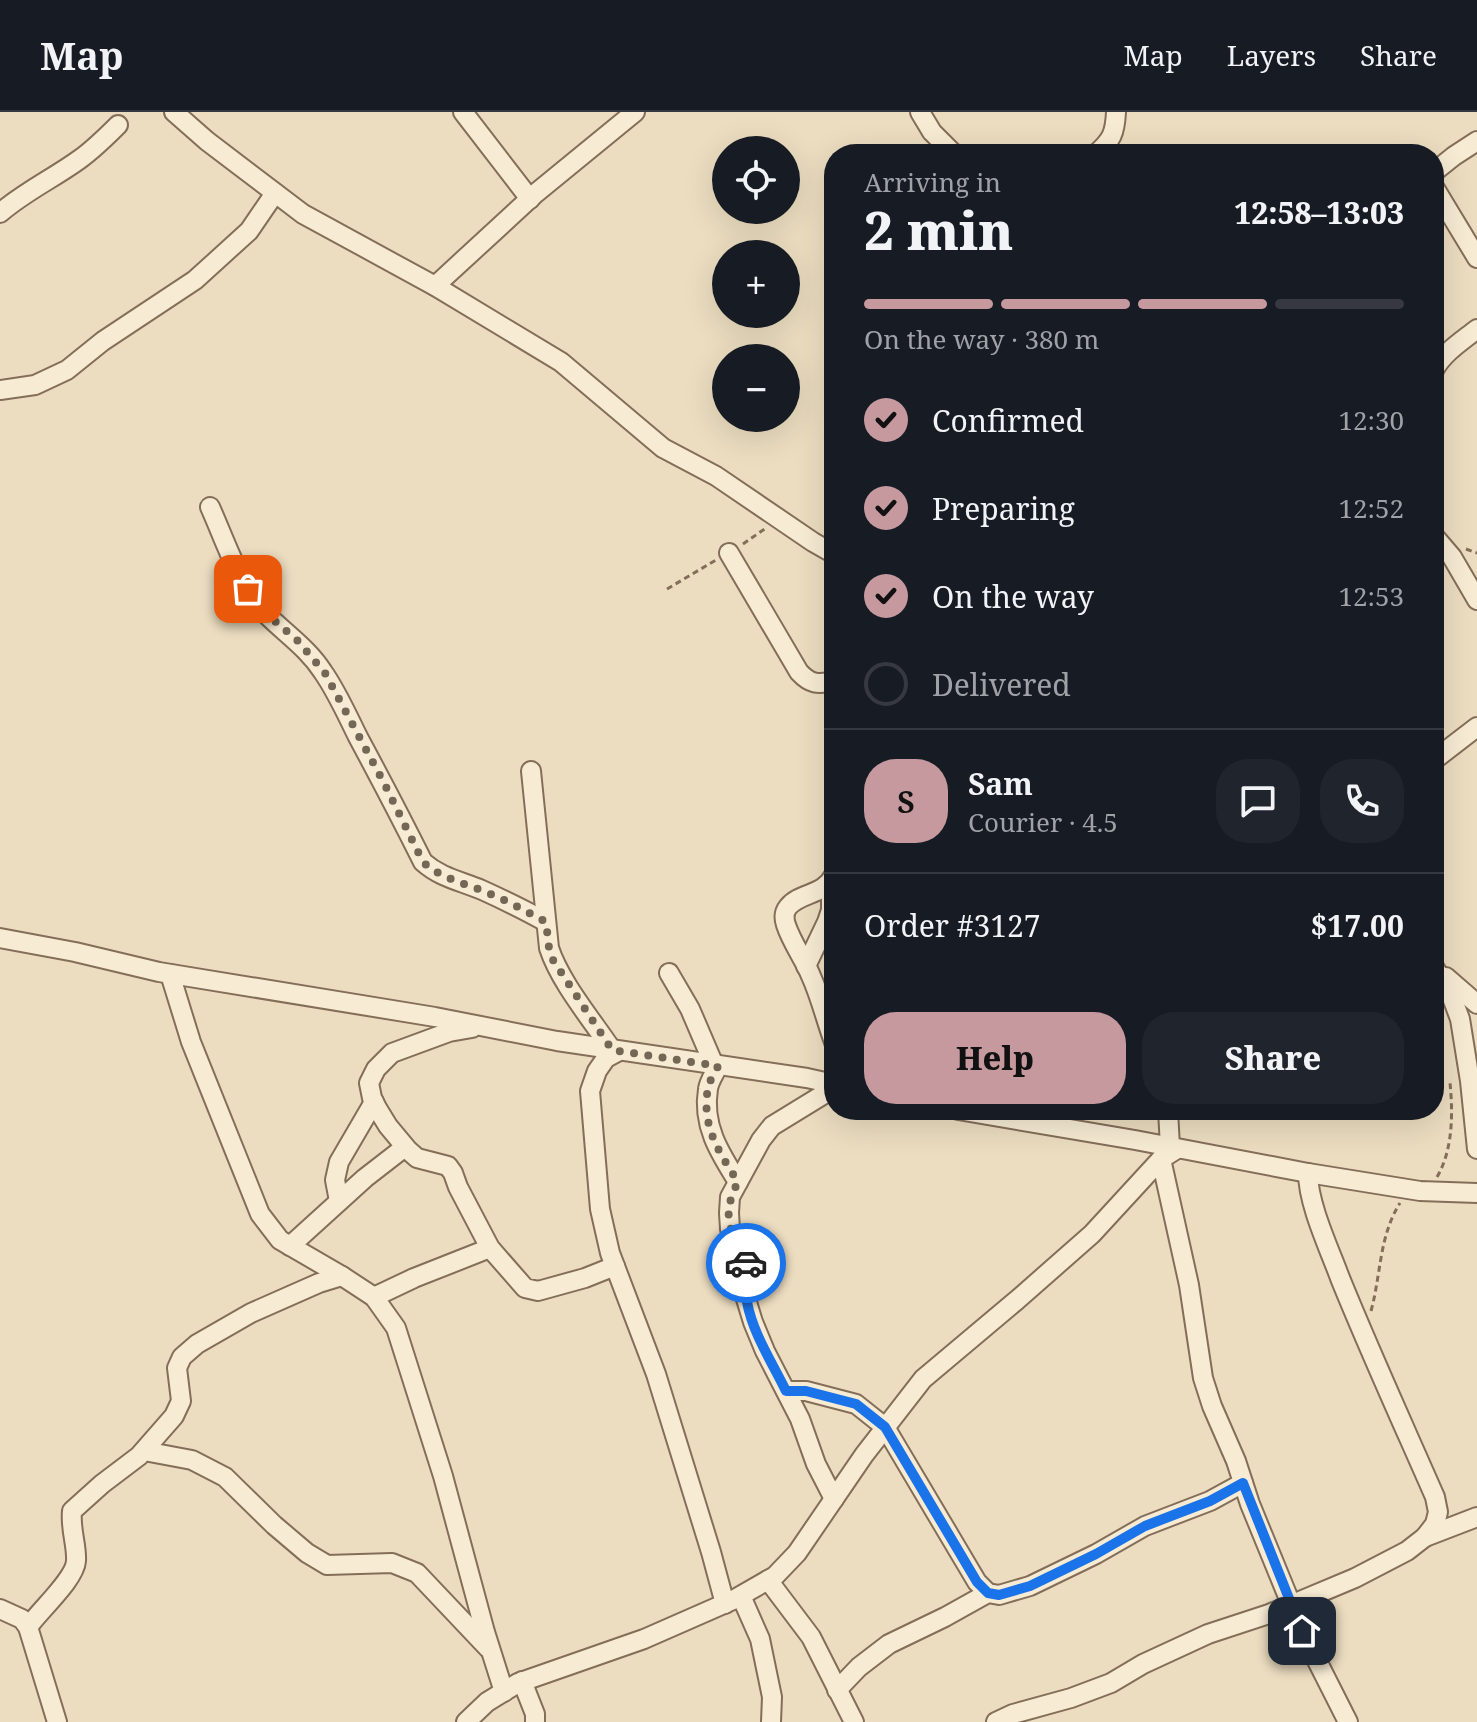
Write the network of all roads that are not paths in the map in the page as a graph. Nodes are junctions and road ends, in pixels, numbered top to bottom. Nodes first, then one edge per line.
1 (174, 112) edge
2 (463, 112) edge
3 (635, 112) edge
4 (920, 112) edge
5 (1116, 112) edge
6 (118, 125) dead end
7 (1477, 141) edge
8 (944, 144) edge
9 (1107, 144) edge
10 (1444, 164) edge
11 (275, 193) junction
12 (530, 199) junction
13 (1444, 204) edge
14 (0, 213) edge
15 (1477, 258) edge
16 (435, 286) junction
17 (1477, 329) edge
18 (1444, 357) edge
19 (0, 390) edge
20 (210, 507) dead end
21 (824, 548) edge
22 (1444, 548) edge
23 (729, 553) dead end
24 (1477, 600) edge
25 (824, 683) edge
26 (1477, 727) edge
27 (1444, 752) edge
28 (531, 771) dead end
29 (824, 887) edge
30 (546, 922) junction
31 (824, 928) edge
32 (3, 936) edge
33 (806, 966) junction
34 (669, 973) dead end
35 (170, 974) junction
36 (1444, 976) edge
37 (1444, 983) edge
38 (1477, 1004) edge
39 (824, 1013) edge
40 (483, 1026) junction
41 (616, 1050) junction
42 (716, 1066) junction
43 (824, 1083) edge
44 (824, 1092) edge
45 (374, 1102) junction
46 (1008, 1120) edge
47 (1168, 1120) edge
48 (405, 1147) junction
49 (1477, 1149) edge
50 (1169, 1152) junction
51 (1308, 1173) junction
52 (738, 1182) junction
53 (1477, 1193) edge
54 (339, 1201) junction
55 (290, 1246) junction
56 (490, 1248) junction
57 (615, 1266) junction
58 (342, 1276) junction
59 (374, 1297) junction
60 (786, 1391) junction
61 (885, 1427) junction
62 (144, 1451) junction
63 (1243, 1483) junction
64 (834, 1499) junction
65 (1477, 1517) edge
66 (1425, 1537) junction
67 (768, 1580) junction
68 (988, 1593) junction
69 (733, 1600) junction
70 (1292, 1604) junction
71 (0, 1609) edge
72 (28, 1627) junction
73 (490, 1650) junction
74 (522, 1681) junction
75 (837, 1690) junction
76 (504, 1692) junction
77 (477, 1718) edge
78 (57, 1722) edge
79 (535, 1722) edge
80 (771, 1722) edge
81 (854, 1722) edge
82 (996, 1722) edge
83 (1348, 1722) edge

1 - 11 street
2 - 12 street
3 - 12 street
4 - 8 street
5 - 9 street
6 - 14 street
7 - 10 street
11 - 16 street
11 - 19 street
12 - 16 street
13 - 15 street
16 - 21 street
17 - 18 street
20 - 30 street
22 - 24 street
23 - 25 street
26 - 27 street
28 - 30 street
29 - 33 street
30 - 41 street
31 - 33 street
32 - 35 street
33 - 39 street
34 - 42 street
35 - 40 street
35 - 55 street
36 - 38 street
37 - 49 street
40 - 41 street
40 - 45 street
41 - 42 street
41 - 57 street
42 - 43 street
42 - 52 street
44 - 52 street
45 - 48 street
45 - 54 street
46 - 50 street
47 - 50 street
48 - 54 street
48 - 56 street
50 - 51 street
50 - 61 street
50 - 63 street
51 - 53 street
51 - 66 street
52 - 60 street
54 - 55 street
55 - 58 street
56 - 57 street
56 - 59 street
57 - 69 street
58 - 59 street
58 - 62 street
59 - 73 street
60 - 61 street
60 - 64 street
61 - 64 street
61 - 68 street
62 - 72 street
62 - 73 street
63 - 68 street
63 - 70 street
64 - 67 street
65 - 66 street
66 - 70 street
67 - 69 street
67 - 75 street
68 - 75 street
69 - 74 street
69 - 80 street
70 - 82 street
70 - 83 street
71 - 72 street
72 - 78 street
73 - 76 street
74 - 76 street
74 - 79 street
75 - 81 street
76 - 77 street

